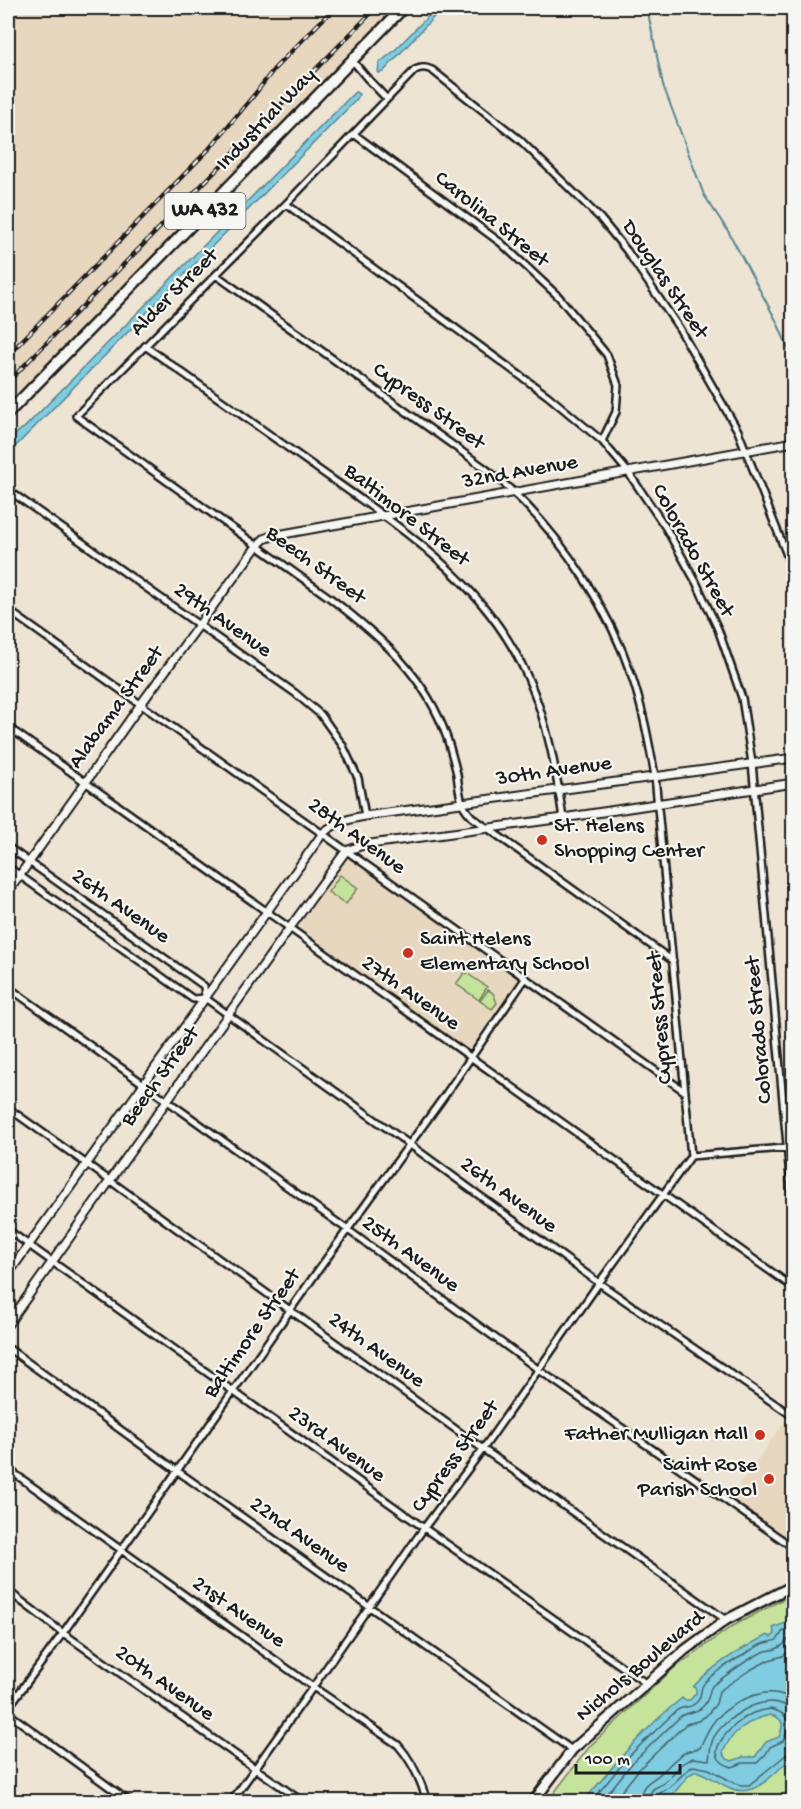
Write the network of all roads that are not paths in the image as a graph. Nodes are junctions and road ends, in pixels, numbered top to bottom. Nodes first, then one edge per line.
1 (403, 8) edge
2 (352, 60) junction
3 (426, 67) joint
4 (387, 99) junction
5 (354, 134) junction
6 (286, 204) junction
7 (216, 275) junction
8 (145, 346) junction
9 (8, 414) edge
10 (76, 416) joint
11 (602, 441) junction
12 (794, 442) edge
13 (746, 450) junction
14 (628, 472) junction
15 (11, 492) dead end
16 (514, 492) junction
17 (384, 516) junction
18 (256, 546) junction
19 (794, 573) edge
20 (8, 610) edge
21 (199, 624) junction
22 (141, 704) junction
23 (8, 727) edge
24 (794, 758) edge
25 (752, 764) junction
26 (655, 776) junction
27 (85, 783) junction
28 (794, 783) edge
29 (559, 790) junction
30 (754, 790) junction
31 (462, 803) junction
32 (659, 804) junction
33 (365, 816) junction
34 (563, 818) junction
35 (487, 828) junction
36 (323, 833) junction
37 (8, 847) edge
38 (346, 851) junction
39 (28, 862) junction
40 (8, 867) edge
41 (19, 876) junction
42 (8, 892) edge
43 (267, 913) junction
44 (289, 929) junction
45 (673, 961) junction
46 (525, 979) junction
47 (8, 987) edge
48 (206, 998) junction
49 (228, 1014) junction
50 (470, 1057) junction
51 (144, 1085) junction
52 (684, 1091) junction
53 (167, 1101) junction
54 (8, 1108) edge
55 (409, 1144) junction
56 (790, 1148) edge
57 (691, 1156) junction
58 (86, 1163) junction
59 (110, 1180) junction
60 (663, 1195) junction
61 (794, 1221) edge
62 (8, 1230) edge
63 (348, 1230) junction
64 (28, 1245) junction
65 (52, 1261) junction
66 (8, 1274) edge
67 (599, 1282) junction
68 (794, 1288) edge
69 (291, 1310) junction
70 (8, 1324) edge
71 (8, 1348) edge
72 (539, 1370) junction
73 (233, 1391) junction
74 (794, 1417) edge
75 (483, 1449) junction
76 (8, 1469) edge
77 (176, 1470) junction
78 (424, 1528) junction
79 (794, 1548) edge
80 (120, 1550) junction
81 (794, 1585) edge
82 (8, 1591) edge
83 (369, 1606) junction
84 (726, 1620) junction
85 (63, 1633) junction
86 (647, 1684) junction
87 (313, 1687) junction
88 (8, 1708) edge
89 (8, 1713) edge
90 (572, 1750) junction
91 (255, 1767) junction
92 (130, 1802) edge
93 (231, 1802) edge
94 (303, 1802) edge
95 (426, 1802) edge
96 (533, 1802) edge

1 - 2 main road, Industrial Way / WA 432
2 - 4 street
2 - 9 main road, Industrial Way / WA 432
3 - 4 street, Alder Street
3 - 13 street, Douglas Street
4 - 5 street, Alder Street
5 - 6 street, Alder Street
5 - 11 street, Carolina Street
6 - 7 street, Alder Street
6 - 11 street, Colorado Street
7 - 8 street, Alder Street
7 - 16 street, Cypress Street
8 - 10 street, Alder Street
8 - 17 street, Baltimore Street
10 - 18 street, Beech Street
11 - 14 street, Colorado Street
12 - 13 street, 32nd Avenue
13 - 14 street, 32nd Avenue
13 - 19 street, Douglas Street
14 - 16 street, 32nd Avenue
14 - 25 street, Colorado Street
15 - 21 street, 29th Avenue
16 - 17 street, 32nd Avenue
16 - 26 street, Cypress Street
17 - 18 street, 32nd Avenue
17 - 29 street, Baltimore Street
18 - 21 street, Alabama Street
18 - 31 street, Beech Street
20 - 22 street, 28th Avenue
21 - 22 street, Alabama Street
21 - 33 street, 29th Avenue
22 - 27 street, Alabama Street
22 - 36 street, 28th Avenue
23 - 27 street, 27th Avenue
24 - 25 street, 30th Avenue
25 - 26 street, 30th Avenue
25 - 30 street, Colorado Street
26 - 29 street, 30th Avenue
26 - 32 street, Cypress Street
27 - 39 street, Alabama Street
27 - 43 street, 27th Avenue
28 - 30 street, 30th Avenue
29 - 31 street, 30th Avenue
29 - 34 street, Baltimore Street
30 - 32 street, 30th Avenue
30 - 56 street, Colorado Street
31 - 33 street, 30th Avenue
31 - 35 street
32 - 34 street, 30th Avenue
32 - 45 street, Cypress Street
33 - 36 street, 30th Avenue
34 - 35 street, 30th Avenue
35 - 38 street, 30th Avenue
35 - 45 street
36 - 38 street, 28th Avenue
36 - 43 street, Beech Street
37 - 39 street, 26th Avenue
38 - 44 street, Beech Street
38 - 46 street, 28th Avenue
39 - 41 street, Alabama Street
39 - 48 street, 26th Avenue
40 - 41 street, 26th Avenue
41 - 42 street, Alabama Street
41 - 48 street, 26th Avenue
43 - 44 street, 27th Avenue
43 - 48 street, Beech Street
44 - 49 street, Beech Street
44 - 50 street, 27th Avenue
45 - 52 street, Cypress Street
46 - 50 street, Baltimore Street
46 - 52 street, 28th Avenue
47 - 51 street, 25th Avenue
48 - 49 street, 26th Avenue
48 - 51 street, Beech Street
49 - 53 street, Beech Street
49 - 55 street, 26th Avenue
50 - 55 street, Baltimore Street
50 - 60 street, 27th Avenue
51 - 53 street, 25th Avenue
51 - 58 street, Beech Street
52 - 57 street, Cypress Street
53 - 59 street, Beech Street
53 - 63 street, 25th Avenue
54 - 58 street, 24th Avenue
55 - 63 street, Baltimore Street
55 - 67 street, 26th Avenue
56 - 57 street
56 - 61 street, Colorado Street
57 - 60 street, Cypress Street
58 - 59 street, 24th Avenue
58 - 64 street, Beech Street
59 - 65 street, Beech Street
59 - 69 street, 24th Avenue
60 - 67 street, Cypress Street
60 - 68 street, 27th Avenue
62 - 64 street, 23rd Avenue
63 - 69 street, Baltimore Street
63 - 72 street, 25th Avenue
64 - 65 street, 23rd Avenue
64 - 66 street, Beech Street
65 - 70 street, Beech Street
65 - 73 street, 23rd Avenue
67 - 72 street, Cypress Street
67 - 74 street, 26th Avenue
69 - 73 street, Baltimore Street
69 - 75 street, 24th Avenue
71 - 77 street, 22nd Avenue
72 - 75 street, Cypress Street
72 - 79 street, 25th Avenue
73 - 77 street, Baltimore Street
73 - 78 street, 23rd Avenue
75 - 78 street, Cypress Street
75 - 84 street, 24th Avenue
76 - 80 street, 21st Avenue
77 - 80 street, Baltimore Street
77 - 83 street, 22nd Avenue
78 - 83 street, Cypress Street
78 - 86 street, 23rd Avenue
80 - 85 street, Baltimore Street
80 - 87 street, 21st Avenue
81 - 84 main road, Nichols Boulevard
82 - 85 street, 20th Avenue
83 - 87 street, Cypress Street
83 - 90 street, 22nd Avenue
84 - 86 main road, Nichols Boulevard
85 - 88 street, Baltimore Street
85 - 91 street, 20th Avenue
86 - 90 main road, Nichols Boulevard
87 - 91 street, Cypress Street
87 - 95 street, 21st Avenue
89 - 92 street
90 - 96 main road, Nichols Boulevard
91 - 93 street, Cypress Street
91 - 94 street, 20th Avenue

